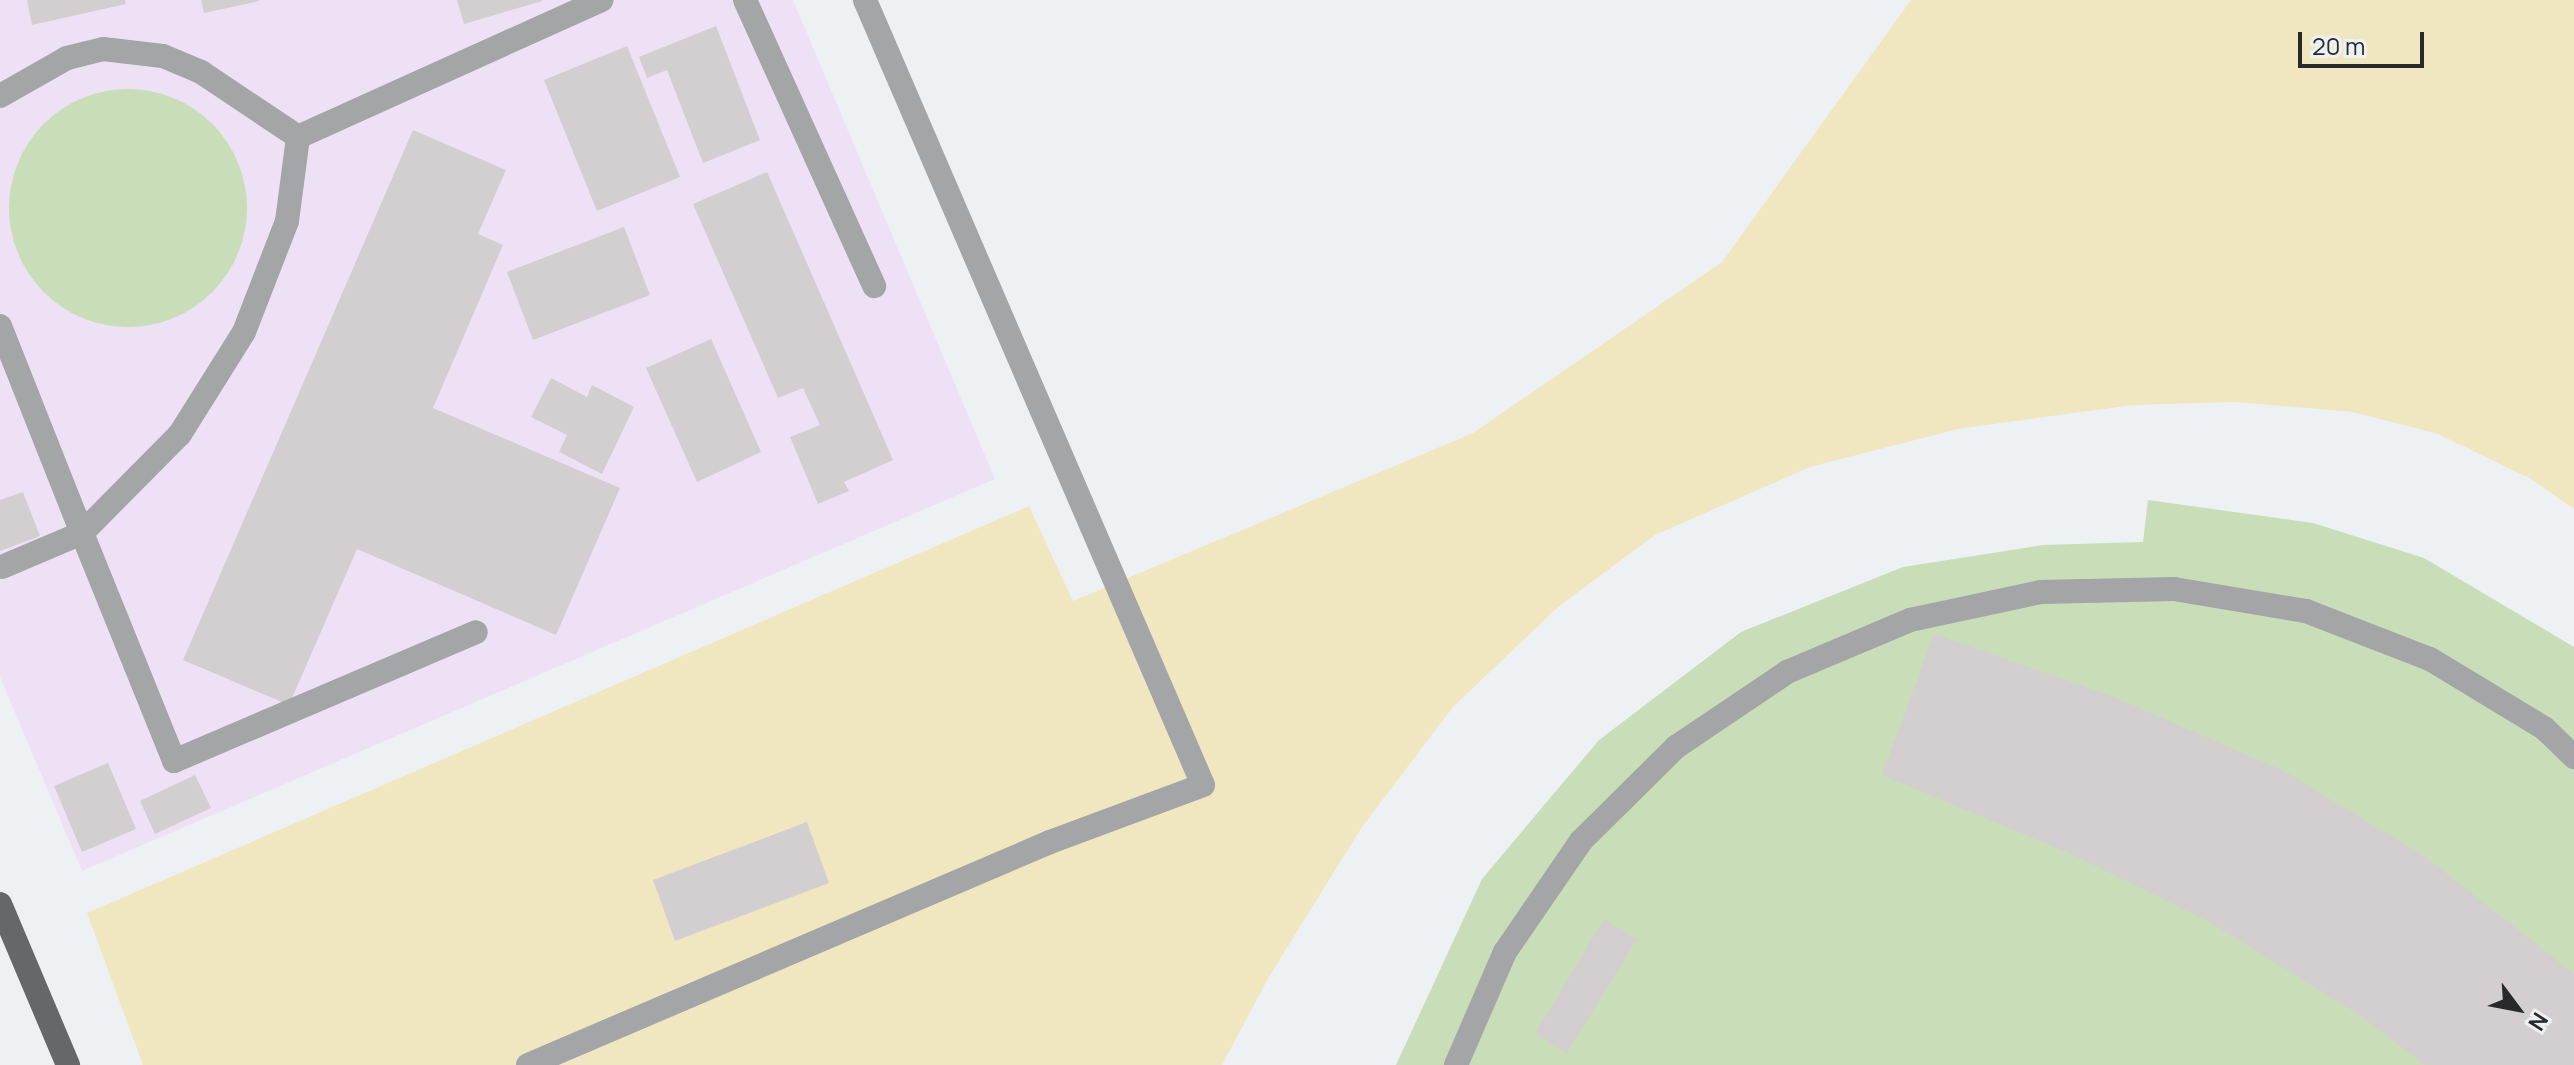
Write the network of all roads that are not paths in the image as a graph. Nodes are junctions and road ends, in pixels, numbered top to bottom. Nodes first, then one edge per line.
1 (601, 0) edge
2 (745, 0) edge
3 (865, 0) edge
4 (0, 96) edge
5 (298, 137) junction
6 (874, 286) dead end
7 (0, 326) edge
8 (82, 533) junction
9 (2, 567) dead end
10 (476, 632) dead end
11 (2574, 757) edge
12 (0, 904) edge
13 (68, 1065) edge
14 (528, 1065) edge
15 (1456, 1065) edge

1 - 5 street
2 - 6 street
3 - 14 street
4 - 5 street
5 - 8 street
7 - 8 street
8 - 9 street
8 - 10 street
11 - 15 street
12 - 13 main road

